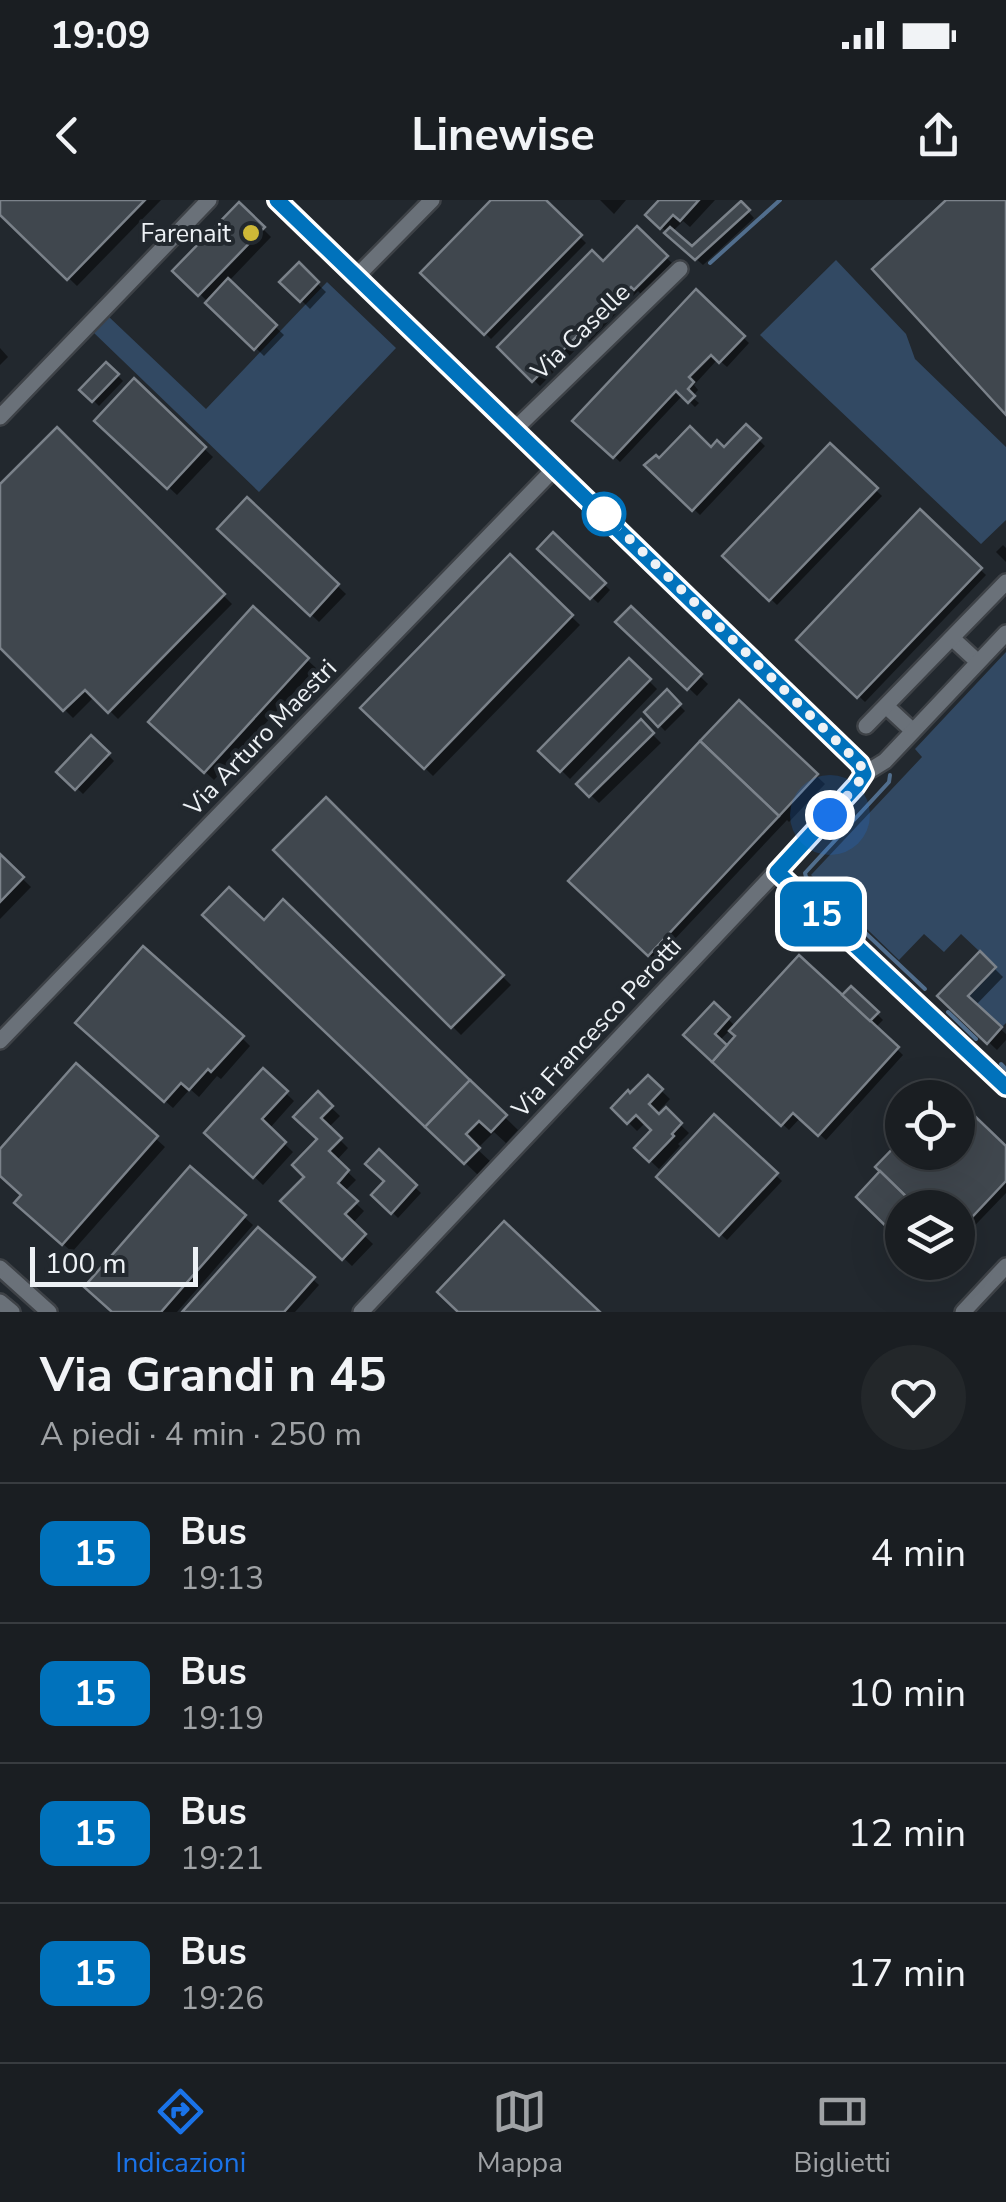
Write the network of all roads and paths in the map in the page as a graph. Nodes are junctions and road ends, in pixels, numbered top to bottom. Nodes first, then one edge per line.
1 (209, 200) edge
2 (277, 200) edge
3 (432, 200) edge
4 (680, 268) dead end
5 (357, 276) junction
6 (0, 417) edge
7 (515, 429) junction
8 (555, 468) junction
9 (1006, 582) edge
10 (1006, 633) edge
11 (952, 638) junction
12 (978, 662) junction
13 (886, 706) junction
14 (866, 726) dead end
15 (913, 731) junction
16 (864, 774) junction
17 (777, 872) junction
18 (0, 1040) edge
19 (1006, 1088) edge
20 (1006, 1266) edge
21 (0, 1268) edge
22 (0, 1302) edge
23 (12, 1312) edge
24 (49, 1312) edge
25 (361, 1312) edge
26 (963, 1312) edge

1 - 6 street
2 - 5 street
3 - 5 street
4 - 7 street, Via Caselle
5 - 7 street
7 - 8 street
8 - 16 street
8 - 18 street, Via Arturo Maestri
9 - 11 street
10 - 12 street, Via Francesco Perotti
11 - 12 street
11 - 13 street
12 - 15 street, Via Francesco Perotti
13 - 14 street
13 - 15 street
15 - 16 street, Via Francesco Perotti
16 - 17 street, Via Francesco Perotti
17 - 19 street
17 - 25 street, Via Francesco Perotti
20 - 26 street
21 - 24 street
22 - 23 street

